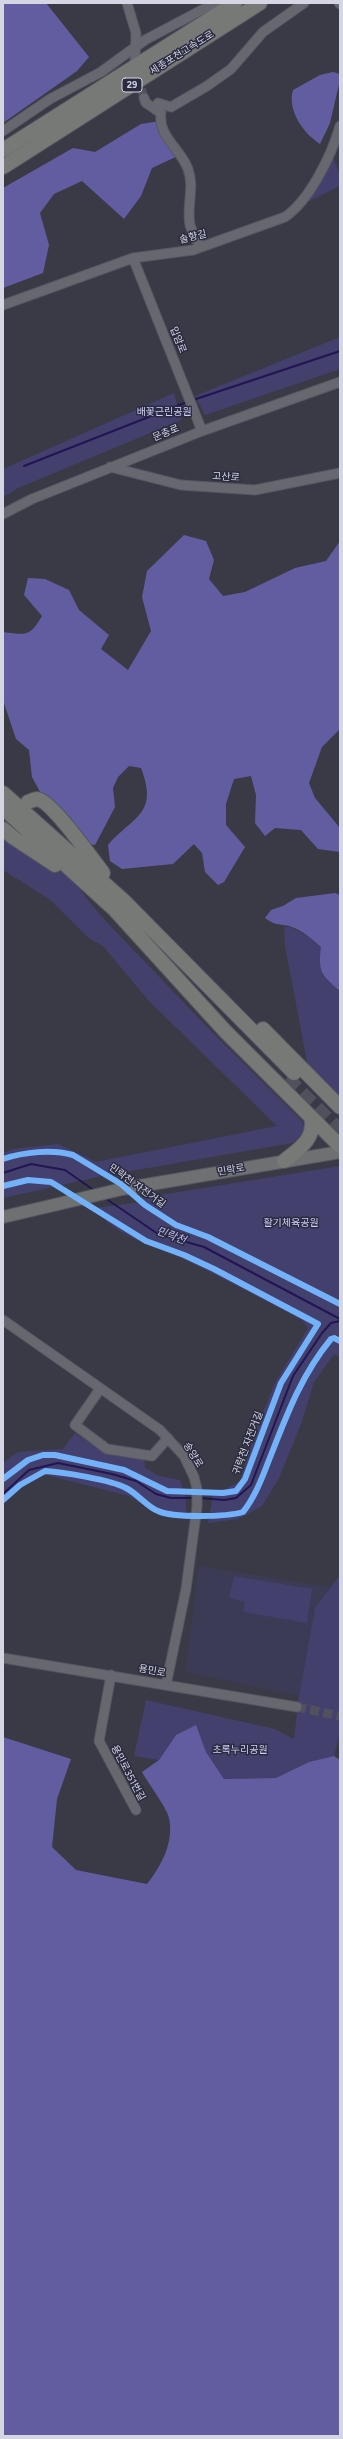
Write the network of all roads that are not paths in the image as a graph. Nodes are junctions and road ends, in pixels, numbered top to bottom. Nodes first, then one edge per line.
1 (127, 3) edge
2 (215, 3) edge
3 (235, 3) edge
4 (260, 3) edge
5 (304, 3) edge
6 (137, 47) junction
7 (135, 60) dead end
8 (144, 98) tunnel mouth
9 (156, 110) junction
10 (340, 126) edge
11 (3, 131) edge
12 (3, 150) edge
13 (3, 167) edge
14 (200, 247) junction
15 (133, 258) junction
16 (3, 305) edge
17 (340, 382) edge
18 (202, 431) junction
19 (110, 467) junction
20 (340, 473) edge
21 (3, 514) edge
22 (3, 793) edge
23 (28, 802) dead end
24 (4, 820) edge
25 (119, 905) junction
26 (289, 1074) junction
27 (340, 1107) edge
28 (311, 1117) junction
29 (340, 1146) edge
30 (340, 1152) edge
31 (284, 1162) junction
32 (3, 1217) edge
33 (3, 1320) edge
34 (100, 1389) junction
35 (168, 1438) junction
36 (3, 1658) edge
37 (111, 1675) junction
38 (166, 1685) junction
39 (297, 1707) tunnel mouth
40 (136, 1810) dead end

1 - 6 street
2 - 6 street
3 - 12 highway, 세종포천고속도로 / 29
4 - 13 highway, 세종포천고속도로 / 29
5 - 9 street
6 - 7 street
6 - 11 street
8 - 9 street
9 - 14 street
10 - 14 street, 솔향길
14 - 15 street, 솔향길
15 - 16 street, 솔향길
15 - 18 street, 입암로
17 - 18 street, 문충로
18 - 19 street, 문충로
19 - 20 street, 고산로
19 - 21 street, 문충로
22 - 25 highway
23 - 25 highway
24 - 25 highway
24 - 25 highway
25 - 26 highway
25 - 26 highway
26 - 27 highway
26 - 28 highway
28 - 29 highway
28 - 31 highway
30 - 31 main road, 민락로
31 - 32 main road, 민락로
33 - 34 street, 송양로
34 - 35 street, 송양로
34 - 35 street
35 - 38 street, 송양로
36 - 37 street, 용민로
37 - 38 street, 용민로
37 - 40 street, 용민로351번길
38 - 39 street, 용민로

